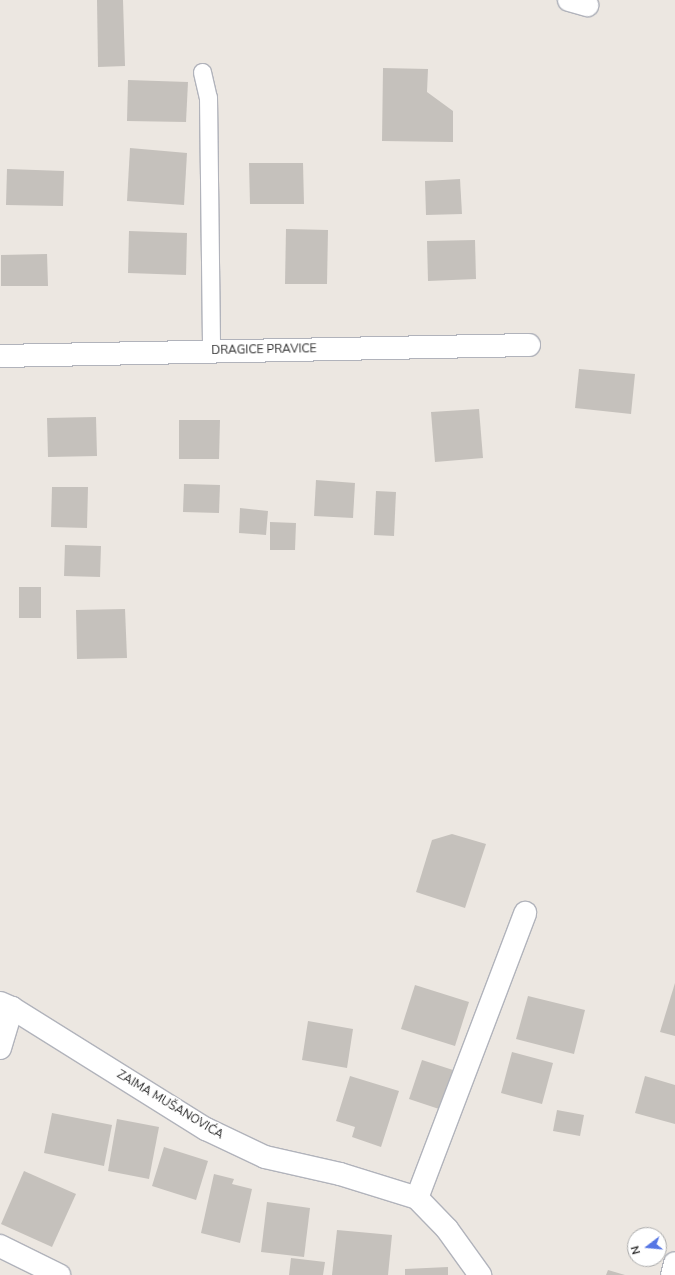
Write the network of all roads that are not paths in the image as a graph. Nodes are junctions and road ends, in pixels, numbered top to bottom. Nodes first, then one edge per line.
1 (202, 72) dead end
2 (528, 345) dead end
3 (211, 351) junction
4 (0, 356) edge
5 (525, 913) dead end
6 (6, 1005) edge
7 (0, 1048) edge
8 (417, 1198) junction
9 (0, 1246) edge
10 (675, 1264) edge
11 (59, 1275) edge
12 (480, 1275) edge
13 (672, 1275) edge

1 - 3 lane
2 - 3 street, DRAGICE PRAVICE
3 - 4 street, DRAGICE PRAVICE
5 - 8 street
6 - 7 street
6 - 8 street, ZAIMA MUŠANOVIĆA
8 - 12 street, ZAIMA MUŠANOVIĆA
9 - 11 street
10 - 13 street

